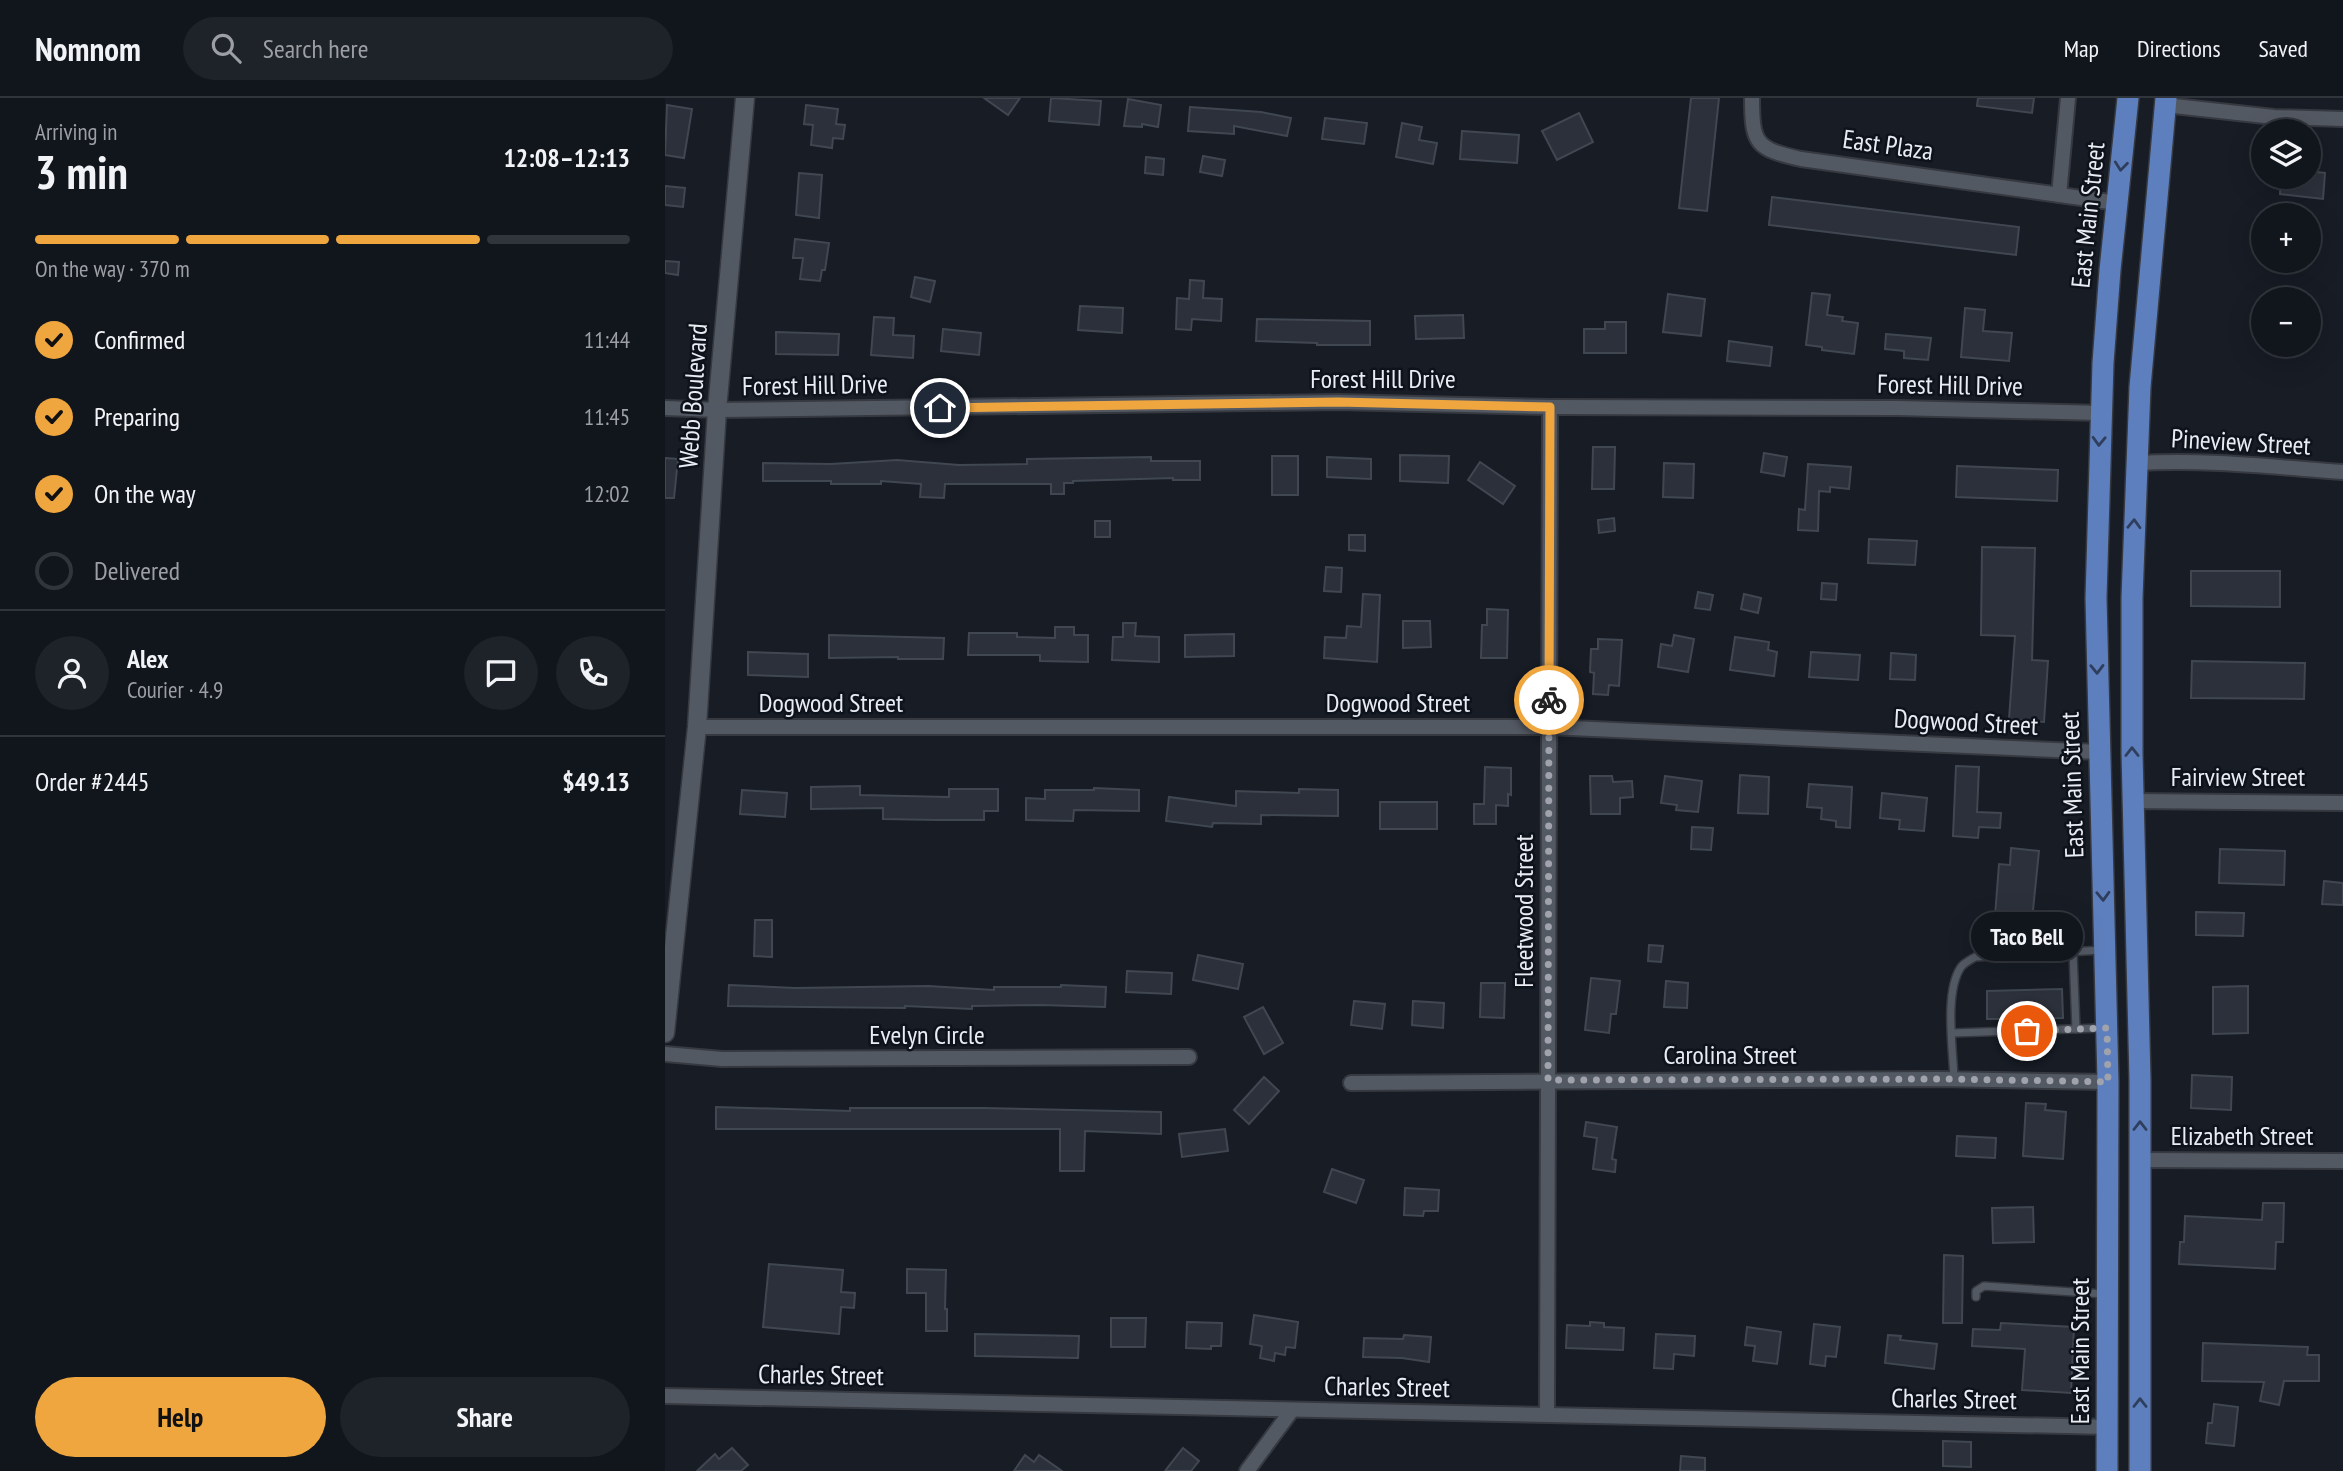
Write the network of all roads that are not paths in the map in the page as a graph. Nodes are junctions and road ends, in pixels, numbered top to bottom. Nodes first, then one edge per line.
1 (745, 98) edge
2 (1752, 98) edge
3 (2068, 98) edge
4 (2128, 98) edge
5 (2166, 102) edge
6 (2343, 119) edge
7 (2059, 195) junction
8 (2117, 203) junction
9 (1550, 407) junction
10 (665, 408) edge
11 (717, 410) junction
12 (2100, 413) junction
13 (2137, 463) junction
14 (2343, 472) edge
15 (697, 727) junction
16 (1549, 727) junction
17 (2099, 752) junction
18 (2133, 801) junction
19 (2343, 803) edge
20 (2105, 950) junction
21 (2073, 952) junction
22 (2107, 1028) junction
23 (2076, 1029) junction
24 (665, 1033) edge
25 (1953, 1033) junction
26 (665, 1054) edge
27 (1189, 1057) dead end
28 (1954, 1079) junction
29 (1548, 1080) junction
30 (2108, 1082) junction
31 (1352, 1083) dead end
32 (2140, 1160) junction
33 (2343, 1161) edge
34 (2108, 1295) junction
35 (1976, 1297) dead end
36 (665, 1396) edge
37 (1291, 1410) junction
38 (1547, 1415) junction
39 (2109, 1427) junction
40 (1247, 1471) edge
41 (2108, 1471) edge
42 (2140, 1471) edge

1 - 11 street, Webb Boulevard
2 - 7 street, East Plaza
3 - 7 street
4 -> 8 main road, East Main Street
5 - 6 street
5 - 13 main road
7 - 8 street, East Plaza
8 - 12 main road, East Main Street
9 - 11 street, Forest Hill Drive
9 - 12 street, Forest Hill Drive
9 - 16 street, Fleetwood Street
10 - 11 street, Forest Hill Drive
11 - 15 street, Webb Boulevard
12 -> 17 main road, East Main Street
13 - 14 street, Pineview Street
18 -> 13 main road
15 - 16 street, Dogwood Street
15 - 24 street, Webb Boulevard
16 - 17 street, Dogwood Street
16 - 29 street, Fleetwood Street
17 -> 20 main road, East Main Street
18 - 19 street, Fairview Street
32 -> 18 main road
20 - 21 lane
20 - 22 main road, East Main Street
21 - 23 lane
21 - 25 lane
22 - 23 lane
22 - 30 main road, East Main Street
23 - 25 lane
25 - 28 lane
26 - 27 street, Evelyn Circle
28 - 29 street, Carolina Street
28 - 30 street, Carolina Street
29 - 31 street, Carolina Street
29 - 38 street, Fleetwood Street
30 - 34 main road, East Main Street
32 - 33 street, Elizabeth Street
42 -> 32 main road
34 - 35 lane
34 - 39 main road, East Main Street
36 - 37 street, Charles Street
37 - 38 street, Charles Street
37 - 40 street
38 - 39 street, Charles Street
39 - 41 main road, East Main Street

